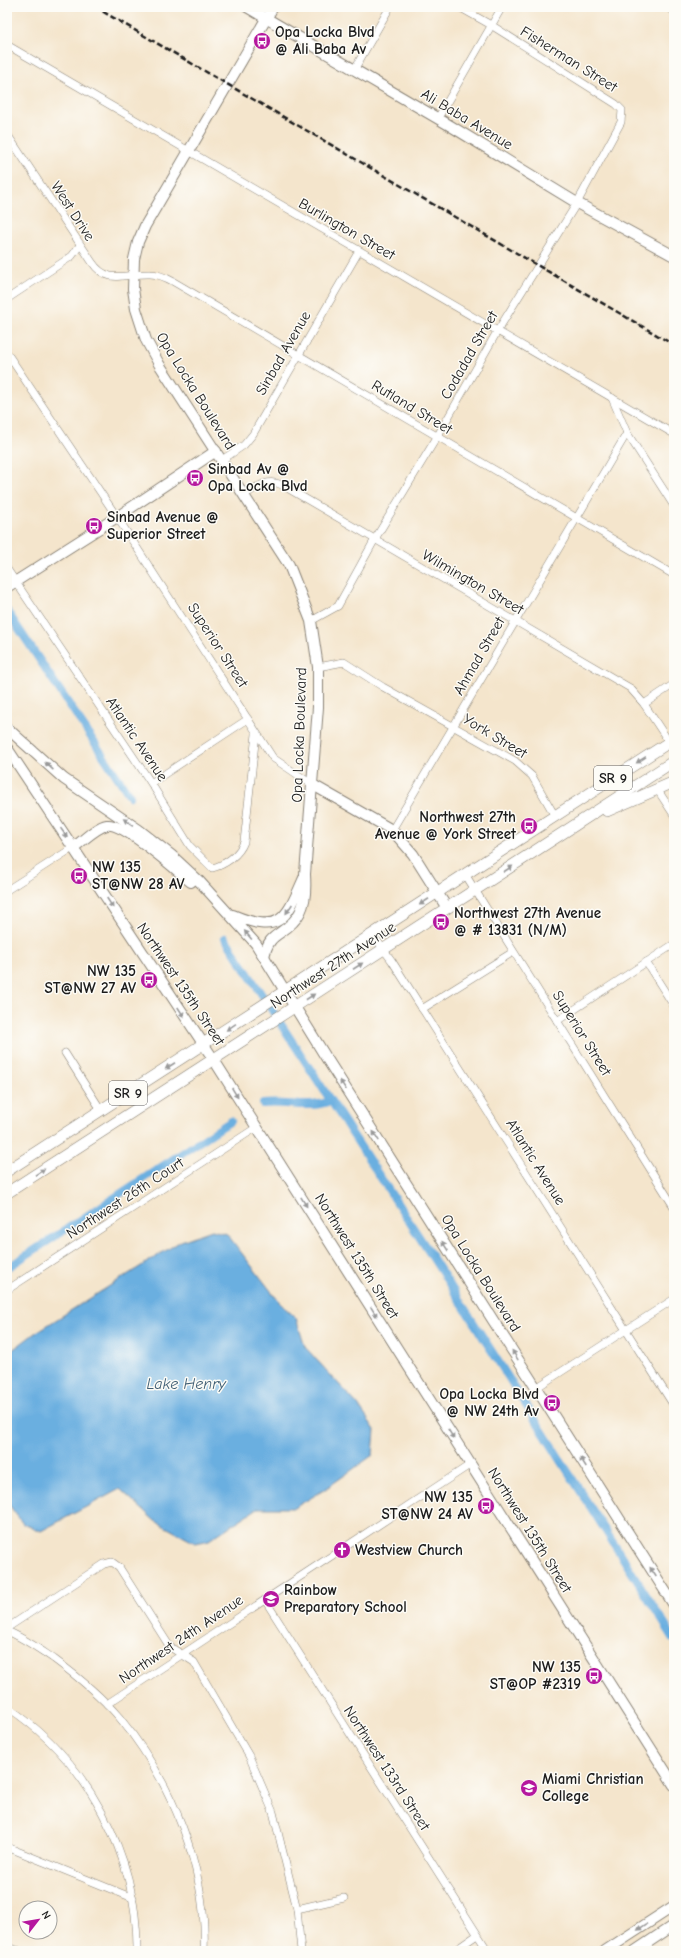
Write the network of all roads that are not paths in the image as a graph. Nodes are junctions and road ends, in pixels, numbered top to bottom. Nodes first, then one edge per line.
1 (247, 7) edge
2 (273, 7) edge
3 (390, 7) edge
4 (459, 7) edge
5 (502, 7) edge
6 (666, 7) edge
7 (674, 11) edge
8 (266, 18) junction
9 (491, 25) junction
10 (7, 45) edge
11 (354, 70) junction
12 (622, 110) joint
13 (438, 118) junction
14 (7, 134) edge
15 (188, 151) junction
16 (577, 203) junction
17 (80, 245) junction
18 (359, 251) junction
19 (674, 256) edge
20 (134, 275) junction
21 (7, 299) edge
22 (498, 330) junction
23 (7, 353) edge
24 (299, 355) junction
25 (612, 398) junction
26 (626, 433) junction
27 (674, 434) edge
28 (437, 438) junction
29 (216, 451) junction
30 (222, 460) junction
31 (244, 495) junction
32 (674, 506) edge
33 (117, 517) junction
34 (576, 519) junction
35 (375, 539) junction
36 (7, 569) edge
37 (674, 575) edge
38 (11, 585) edge
39 (311, 621) junction
40 (515, 621) junction
41 (318, 667) junction
42 (674, 684) edge
43 (644, 704) junction
44 (248, 719) junction
45 (454, 726) junction
46 (7, 728) edge
47 (256, 734) junction
48 (671, 741) edge
49 (7, 748) edge
50 (674, 761) edge
51 (674, 782) edge
52 (151, 784) junction
53 (312, 785) junction
54 (657, 789) junction
55 (674, 815) edge
56 (555, 816) junction
57 (590, 816) junction
58 (392, 830) junction
59 (74, 847) junction
60 (305, 874) junction
61 (465, 874) junction
62 (7, 890) edge
63 (207, 890) junction
64 (475, 890) junction
65 (438, 893) junction
66 (447, 908) junction
67 (230, 914) junction
68 (373, 935) junction
69 (674, 944) edge
70 (383, 950) junction
71 (513, 952) junction
72 (264, 957) junction
73 (646, 962) junction
74 (282, 993) junction
75 (674, 1006) edge
76 (422, 1009) junction
77 (291, 1010) junction
78 (557, 1021) junction
79 (203, 1045) junction
80 (65, 1053) dead end
81 (214, 1060) junction
82 (101, 1110) junction
83 (257, 1127) junction
84 (7, 1171) edge
85 (7, 1194) edge
86 (674, 1206) edge
87 (7, 1290) edge
88 (674, 1300) edge
89 (625, 1330) junction
90 (536, 1388) junction
91 (674, 1406) edge
92 (471, 1464) junction
93 (264, 1600) junction
94 (674, 1605) edge
95 (7, 1628) edge
96 (7, 1631) edge
97 (182, 1654) junction
98 (107, 1704) junction
99 (7, 1707) edge
100 (674, 1785) edge
101 (7, 1847) edge
102 (133, 1898) junction
103 (344, 1898) dead end
104 (674, 1906) edge
105 (297, 1909) junction
106 (674, 1925) edge
107 (478, 1934) junction
108 (7, 1947) edge
109 (20, 1951) edge
110 (137, 1951) edge
111 (204, 1951) edge
112 (301, 1951) edge
113 (454, 1951) edge
114 (488, 1951) edge
115 (606, 1951) edge
116 (635, 1951) edge

1 - 8 main road, Ali Baba Avenue
2 - 8 main road, Opa Locka Boulevard
3 - 11 street
4 - 9 street, Fisherman Street
5 - 9 street
6 - 7 street
8 - 11 main road, Ali Baba Avenue
8 - 15 main road, Opa Locka Boulevard
9 - 12 street, Fisherman Street
9 - 13 street
10 - 15 street, Burlington Street
11 - 13 main road, Ali Baba Avenue
12 - 16 street, Codadad Street
13 - 16 main road, Ali Baba Avenue
14 - 17 street, West Drive
15 - 18 street, Burlington Street
15 - 20 main road, Opa Locka Boulevard
16 - 19 main road, Ali Baba Avenue
16 - 22 street, Codadad Street
17 - 20 street, West Drive
17 - 21 street
18 - 22 street, Burlington Street
18 - 24 street, Sinbad Avenue
20 - 24 street, Rutland Street
20 - 29 main road, Opa Locka Boulevard
22 - 25 street, Burlington Street
22 - 28 street, Codadad Street
23 - 33 street, Superior Street
24 - 28 street, Rutland Street
24 - 30 street, Sinbad Avenue
25 - 26 street
25 - 27 street, Burlington Street
26 - 32 street
26 - 34 street, Ahmad Street
28 - 34 street, Rutland Street
28 - 35 street, Codadad Street
29 - 30 main road, Opa Locka Boulevard
29 - 33 main road
30 - 31 main road, Opa Locka Boulevard
31 - 35 street, Wilmington Street
31 - 39 main road, Opa Locka Boulevard
33 - 38 main road
33 - 44 street, Superior Street
34 - 37 street, Rutland Street
34 - 40 street, Ahmad Street
35 - 39 street, Codadad Street
35 - 40 street, Wilmington Street
36 - 38 street, Atlantic Avenue
38 - 52 street, Atlantic Avenue
39 - 41 main road, Opa Locka Boulevard
40 - 43 street, Wilmington Street
40 - 45 street, Ahmad Street
41 - 45 street, York Street
41 - 53 main road, Opa Locka Boulevard
42 - 43 street
43 - 48 street, Wilmington Street
44 - 47 street, Superior Street
44 - 52 street
45 - 56 street, York Street
45 - 58 street, Ahmad Street
63 -> 46 main road, Opa Locka Boulevard
47 - 52 street, Atlantic Avenue
47 - 53 street, Superior Street
48 -> 56 main road, Northwest 27th Avenue / SR 9
49 -> 59 main road, Northwest 135th Street
50 - 57 main road, Northwest 27th Avenue
51 - 54 main road, SR 9
53 - 58 main road, Superior Street
53 - 60 main road, Opa Locka Boulevard
54 - 55 street
54 - 57 main road, SR 9
56 - 61 main road, Northwest 27th Avenue / SR 9
64 -> 57 main road, Northwest 27th Avenue / SR 9
58 - 65 main road, Superior Street
59 - 62 street
59 - 63 main road
59 -> 79 main road, Northwest 135th Street
60 -> 67 main road
60 - 72 main road, Opa Locka Boulevard
61 - 64 street, Superior Street
61 - 65 main road, Northwest 27th Avenue / SR 9
63 - 67 main road, Opa Locka Boulevard
64 - 66 main road, Northwest 27th Avenue / SR 9
64 - 71 street, Superior Street
65 - 66 main road, Superior Street
65 -> 68 main road, Northwest 27th Avenue / SR 9
66 - 70 main road, Northwest 27th Avenue / SR 9
72 -> 67 main road, Opa Locka Boulevard
68 - 70 street, Atlantic Avenue
68 - 74 main road, Northwest 27th Avenue / SR 9
69 - 73 street
70 - 76 street, Atlantic Avenue
77 -> 70 main road, Northwest 27th Avenue / SR 9
71 - 76 street
71 - 78 street, Superior Street
72 - 74 main road, Opa Locka Boulevard
73 - 75 street
73 - 78 street
74 - 77 main road, Opa Locka Boulevard
74 -> 79 main road, Northwest 27th Avenue / SR 9
76 - 89 street, Atlantic Avenue
77 - 81 main road, Northwest 27th Avenue / SR 9
90 -> 77 main road, Opa Locka Boulevard
78 - 86 street, Superior Street
79 - 81 main road, Northwest 135th Street
79 -> 82 main road, Northwest 27th Avenue / SR 9
80 - 82 street
81 -> 83 main road, Northwest 135th Street
85 -> 81 main road, Northwest 27th Avenue / SR 9
82 - 84 main road, Northwest 27th Avenue / SR 9
83 - 87 street, Northwest 26th Court
83 -> 92 main road, Northwest 135th Street
88 - 89 street
89 - 90 street
89 - 91 street, Atlantic Avenue
94 -> 90 main road, Opa Locka Boulevard
92 - 93 street, Northwest 24th Avenue
92 - 100 main road, Northwest 135th Street
93 - 97 street, Northwest 24th Avenue
93 - 107 street, Northwest 133rd Street
95 - 97 street
96 - 98 street
97 - 98 street, Northwest 24th Avenue
97 - 105 street
98 - 111 street
99 - 102 street
101 - 102 street
102 - 110 street
103 - 105 street
104 -> 115 main road
105 - 112 street
106 - 116 main road
107 - 113 street
107 - 114 street, Northwest 133rd Street
108 - 109 street

